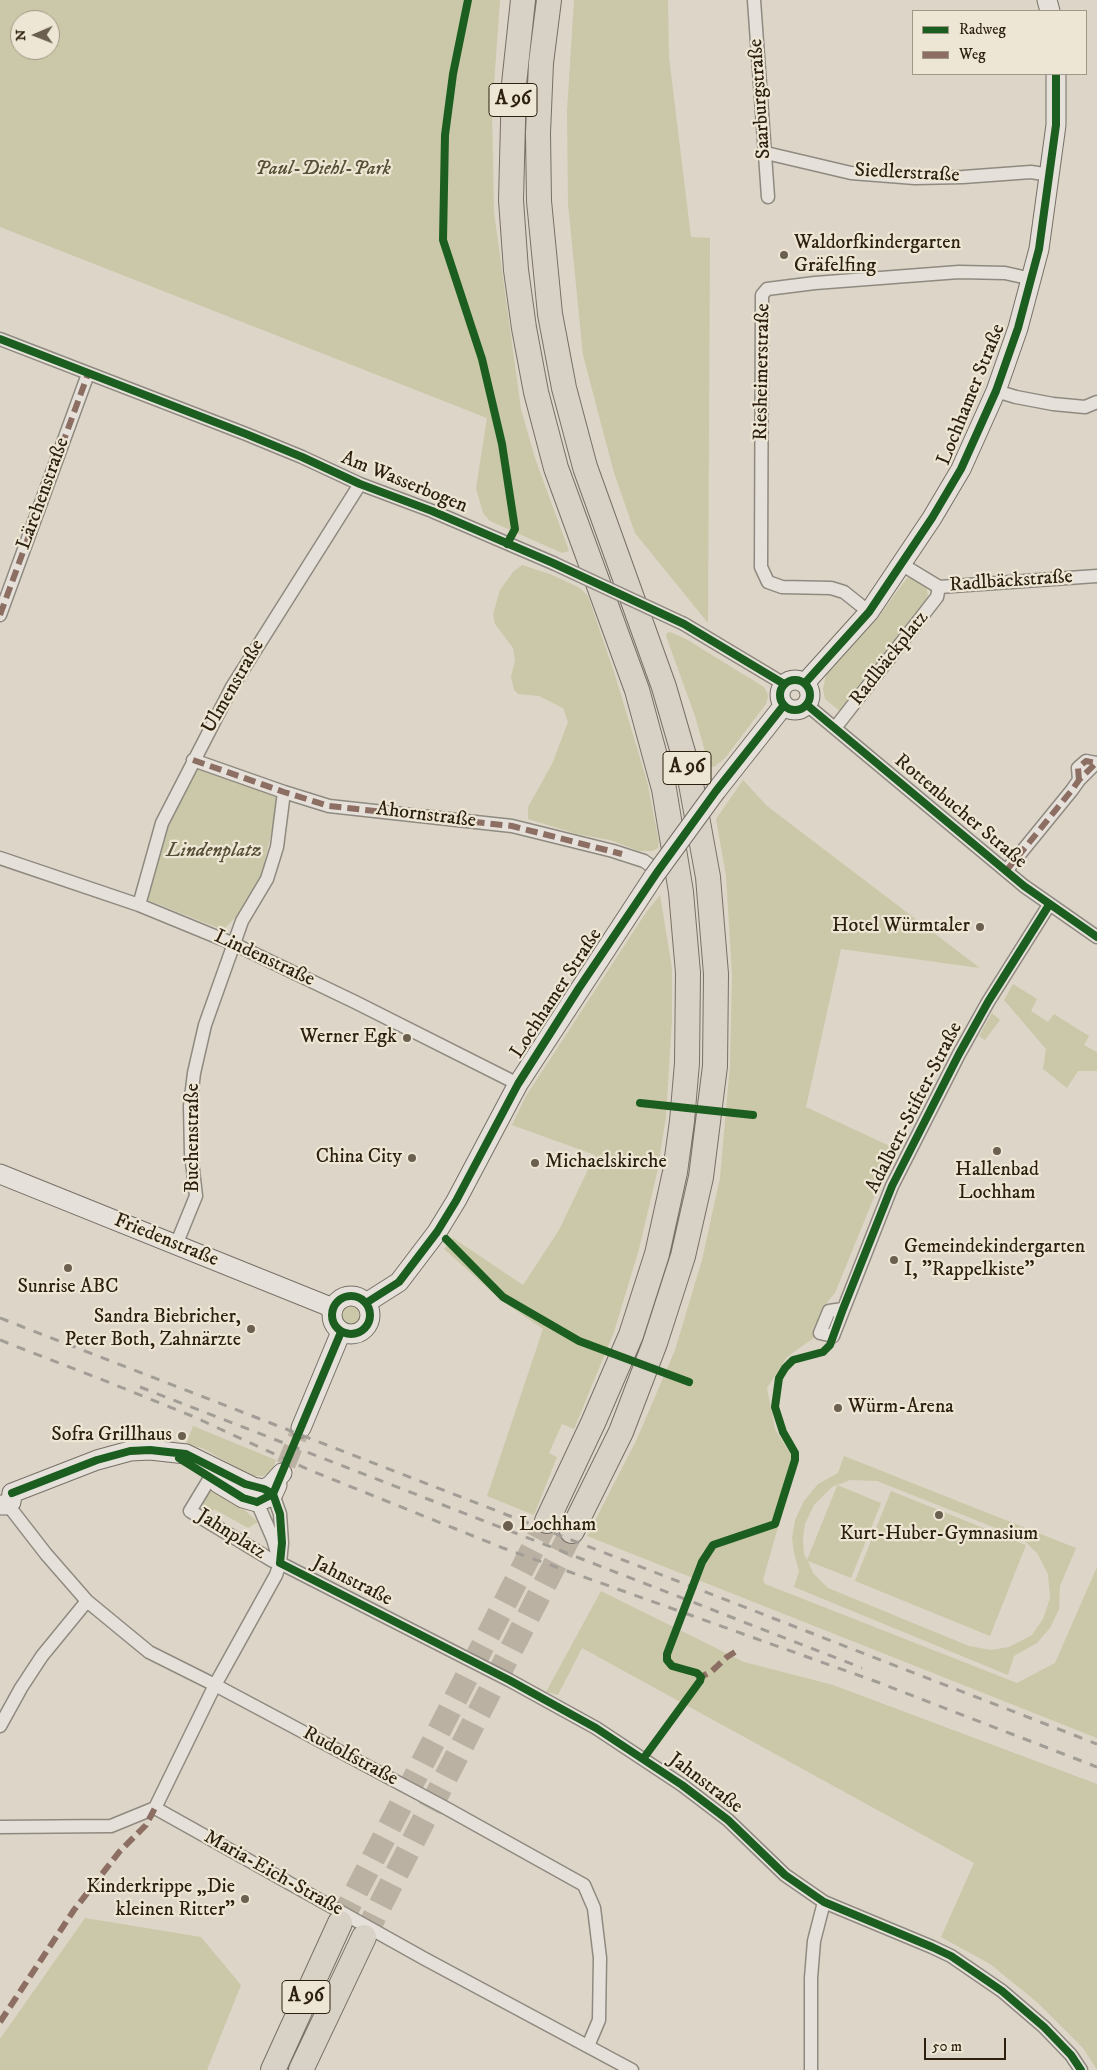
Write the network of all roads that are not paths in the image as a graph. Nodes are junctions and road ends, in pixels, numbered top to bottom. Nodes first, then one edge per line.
1 (523, 0) edge
2 (549, 0) edge
3 (754, 0) edge
4 (1056, 75) edge
5 (766, 153) junction
6 (1050, 175) junction
7 (768, 197) dead end
8 (1032, 279) junction
9 (0, 340) edge
10 (88, 374) junction
11 (996, 391) junction
12 (1097, 402) edge
13 (360, 484) junction
14 (902, 564) junction
15 (1097, 576) edge
16 (939, 587) junction
17 (869, 612) junction
18 (0, 614) edge
19 (805, 682) junction
20 (784, 684) junction
21 (784, 705) junction
22 (807, 705) junction
23 (835, 728) junction
24 (193, 760) junction
25 (1078, 780) dead end
26 (284, 792) junction
27 (0, 859) edge
28 (655, 871) junction
29 (1006, 871) junction
30 (139, 905) junction
31 (1049, 905) junction
32 (1097, 937) edge
33 (234, 944) junction
34 (518, 1084) junction
35 (0, 1174) edge
36 (176, 1244) junction
37 (366, 1303) junction
38 (333, 1308) junction
39 (843, 1309) dead end
40 (341, 1332) junction
41 (301, 1428) tunnel mouth
42 (168, 1451) junction
43 (284, 1469) tunnel mouth
44 (210, 1478) junction
45 (265, 1495) junction
46 (5, 1498) edge
47 (548, 1521) tunnel mouth
48 (572, 1531) tunnel mouth
49 (280, 1563) junction
50 (87, 1602) junction
51 (216, 1685) junction
52 (0, 1726) edge
53 (155, 1808) junction
54 (0, 1827) edge
55 (824, 1902) junction
56 (340, 1924) tunnel mouth
57 (364, 1937) tunnel mouth
58 (588, 2046) junction
59 (273, 2070) edge
60 (301, 2070) edge
61 (632, 2070) edge
62 (811, 2070) edge
63 (1081, 2070) edge

1 - 47 highway, A 96
2 - 48 highway, A 96
3 - 5 street, Saarburgstraße
4 - 6 street, Lochhamer Straße
5 - 6 street, Siedlerstraße
5 - 7 street, Saarburgstraße
6 - 8 street, Lochhamer Straße
8 - 11 street, Lochhamer Straße
8 - 17 street, Riesheimerstraße
9 - 10 street, Am Wasserbogen
10 - 13 street, Am Wasserbogen
10 - 18 street, Lärchenstraße
11 - 12 street
11 - 14 street, Lochhamer Straße
13 - 20 street, Am Wasserbogen, bridge
13 - 24 street, Ulmenstraße
14 - 16 street, Radlbäckstraße
14 - 17 street, Lochhamer Straße
15 - 16 street, Radlbäckstraße
16 - 23 street, Radlbäckplatz
17 - 19 street, Lochhamer Straße
19 - 20 street
19 - 22 street
20 - 21 street
21 - 22 street
21 - 28 street, Lochhamer Straße, bridge
22 - 23 street, Rottenbucher Straße
23 - 29 street, Rottenbucher Straße
24 - 26 street, Ahornstraße
24 - 30 street, Ulmenstraße
25 - 29 street
26 - 28 street, Ahornstraße
26 - 33 street
27 - 30 street, Lindenstraße
28 - 34 street, Lochhamer Straße
29 - 31 street, Rottenbucher Straße
30 - 33 street, Lindenstraße
31 - 32 street, Rottenbucher Straße
31 - 39 street, Adalbert-Stifter-Straße
33 - 34 street, Lindenstraße
33 - 36 street, Buchenstraße
34 - 37 street, Lochhamer Straße
35 - 36 street, Friedenstraße
36 - 38 street, Friedenstraße
37 - 38 street
37 - 40 street
38 - 40 street
40 - 41 street
42 - 44 street
42 - 45 street
42 - 46 street
43 - 45 street
44 - 45 street
44 - 49 street, Jahnplatz
45 - 49 street
45 - 49 street
46 - 50 street, Rudolfstraße
49 - 51 street
49 - 55 street, Jahnstraße
50 - 51 street, Rudolfstraße
50 - 52 street
51 - 53 street
51 - 58 street, Rudolfstraße
53 - 54 street
53 - 58 street, Maria-Eich-Straße
55 - 62 street
55 - 63 street, Jahnstraße
56 - 59 highway, A 96
57 - 60 highway, A 96
58 - 61 street, Maria-Eich-Straße

